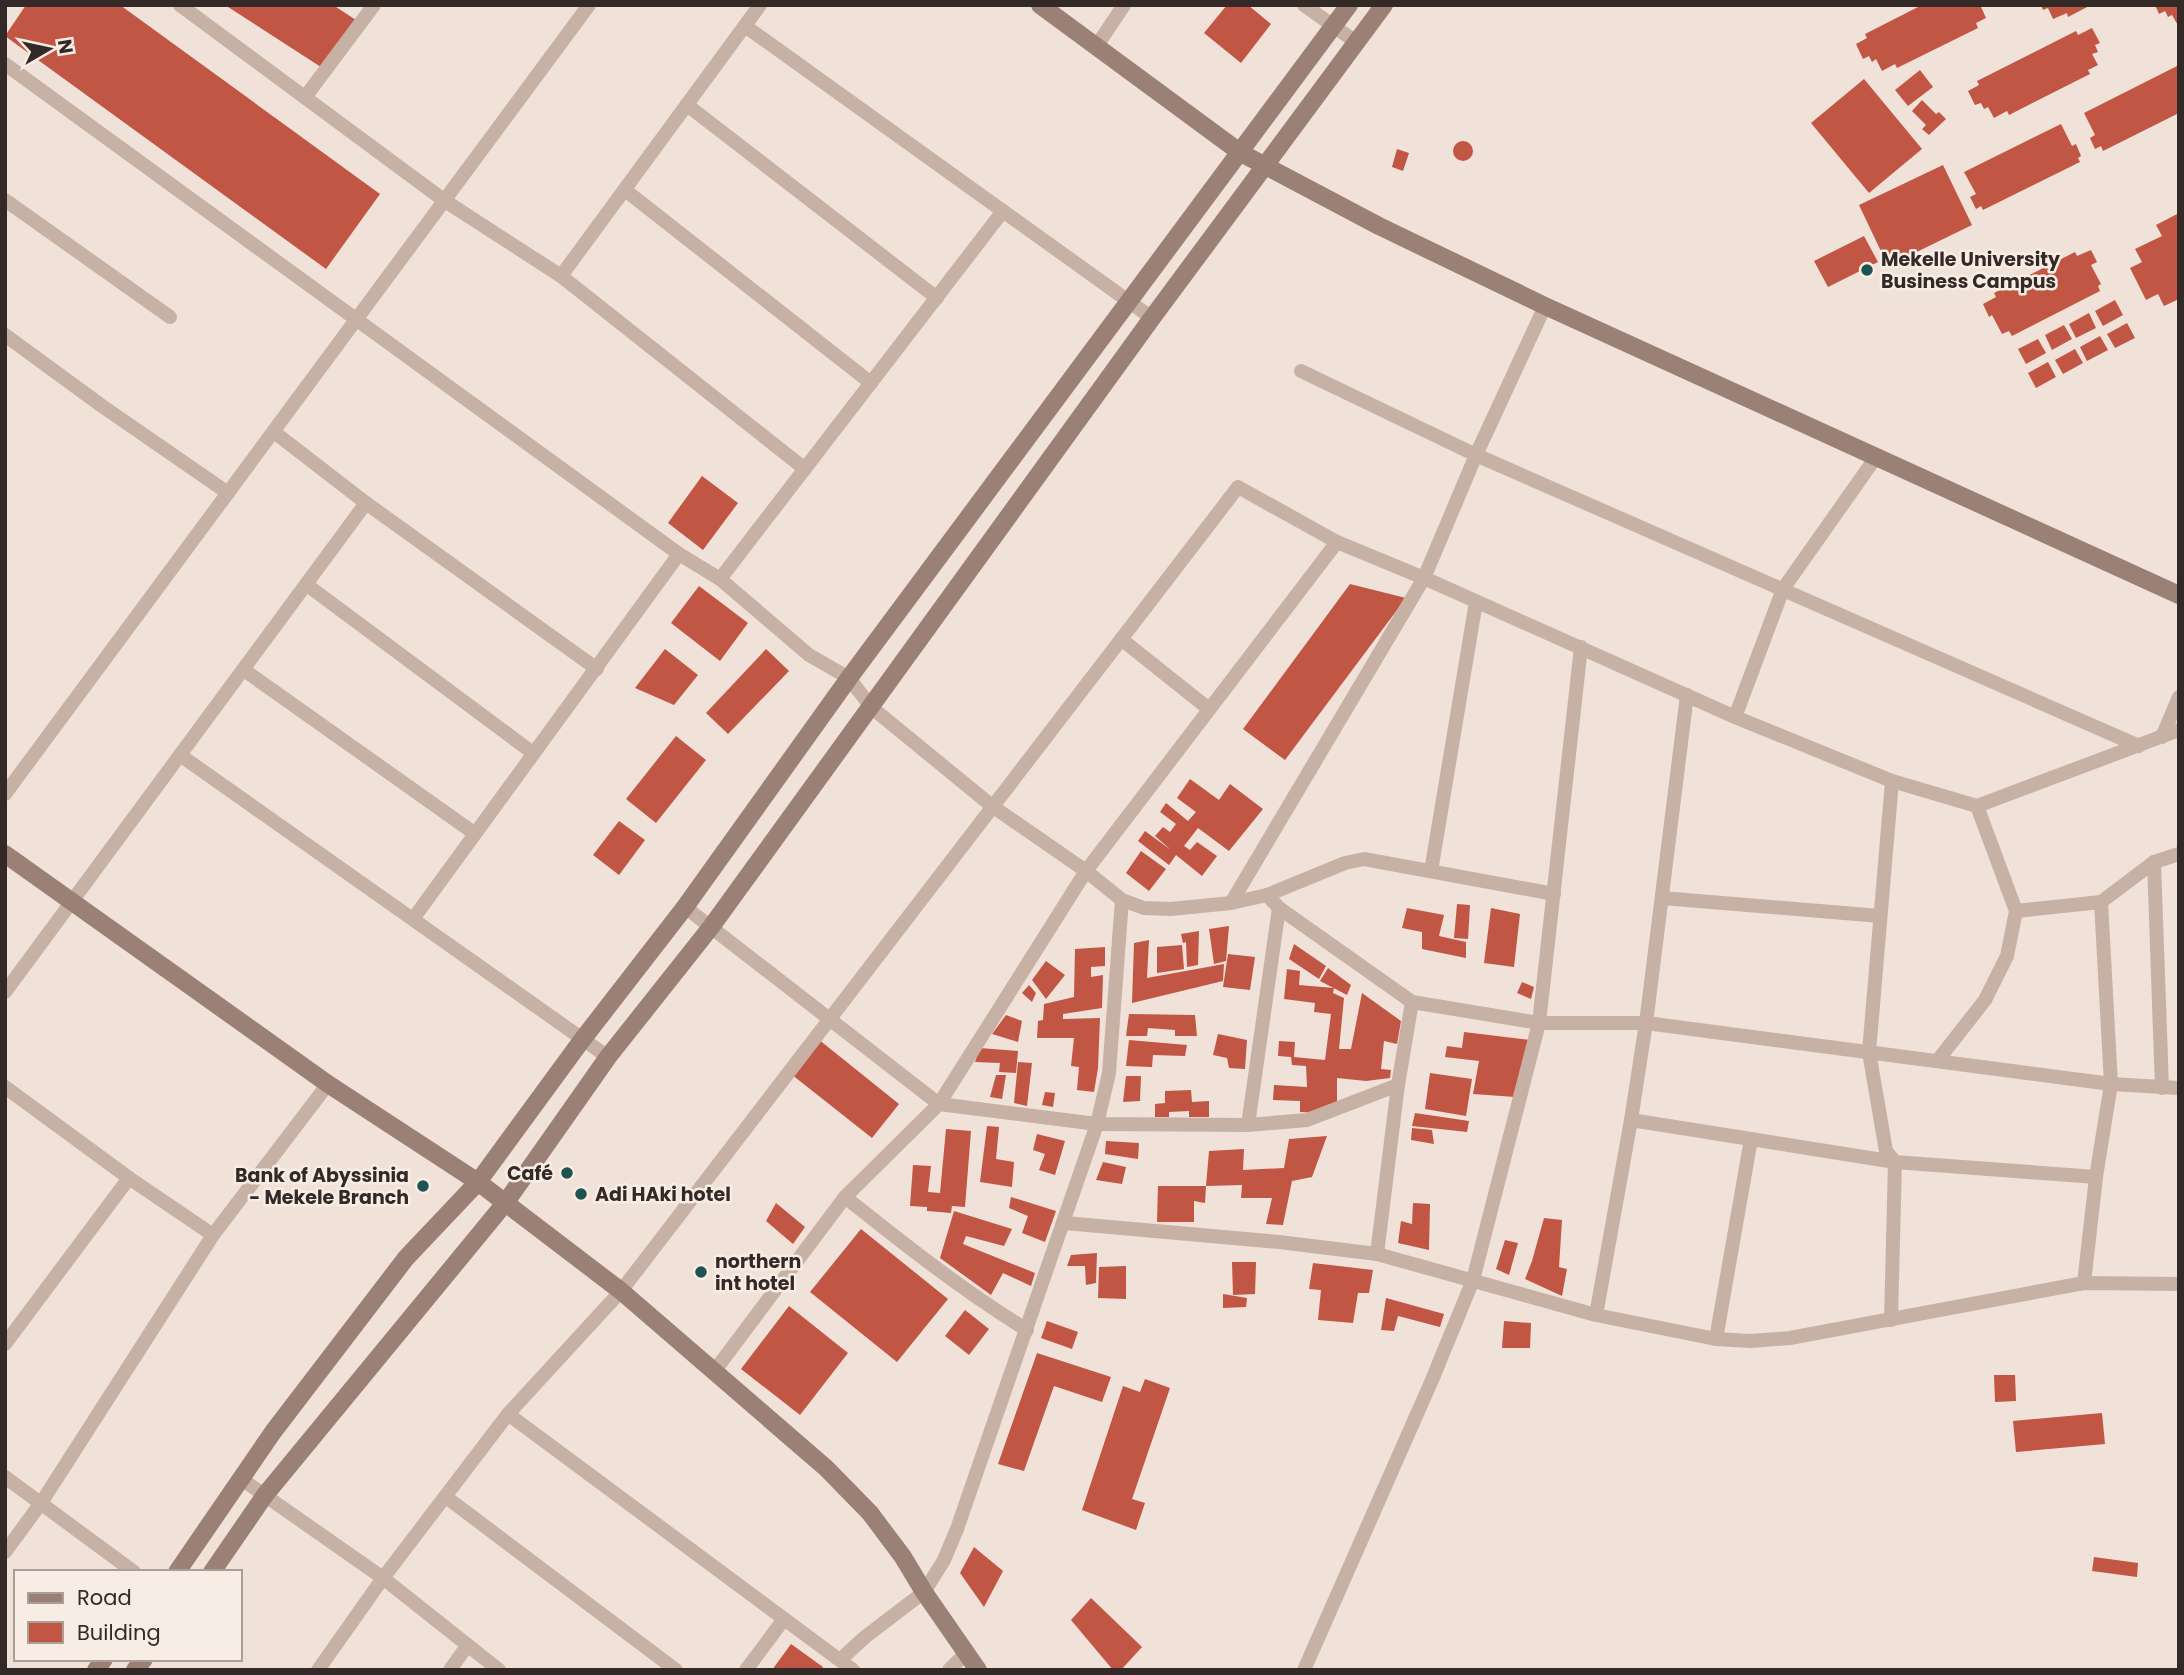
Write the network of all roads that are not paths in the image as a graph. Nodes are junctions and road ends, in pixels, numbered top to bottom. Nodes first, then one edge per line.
1 (180, 5) edge
2 (589, 5) edge
3 (760, 5) edge
4 (1040, 5) edge
5 (1124, 5) edge
6 (1304, 5) edge
7 (1349, 5) edge
8 (1384, 5) edge
9 (369, 7) edge
10 (1335, 25) junction
11 (745, 26) junction
12 (1356, 42) junction
13 (1096, 47) junction
14 (5, 64) edge
15 (306, 96) junction
16 (687, 105) junction
17 (1241, 153) junction
18 (1267, 166) junction
19 (625, 190) junction
20 (5, 200) edge
21 (445, 201) junction
22 (1003, 211) junction
23 (561, 276) junction
24 (937, 298) junction
25 (1129, 303) junction
26 (1545, 306) junction
27 (170, 317) dead end
28 (1153, 318) junction
29 (356, 321) junction
30 (5, 335) edge
31 (1301, 371) dead end
32 (872, 383) junction
33 (274, 432) junction
34 (1476, 455) junction
35 (1876, 457) junction
36 (805, 469) junction
37 (228, 493) junction
38 (366, 503) junction
39 (970, 514) junction
40 (995, 536) junction
41 (1336, 541) junction
42 (679, 554) junction
43 (1424, 578) junction
44 (720, 579) junction
45 (307, 585) junction
46 (1783, 589) junction
47 (2179, 595) edge
48 (1476, 603) junction
49 (1121, 639) junction
50 (1581, 647) junction
51 (597, 669) junction
52 (244, 670) junction
53 (849, 678) junction
54 (1687, 695) junction
55 (2179, 696) edge
56 (871, 707) junction
57 (1209, 709) junction
58 (1735, 717) junction
59 (2179, 730) edge
60 (2162, 737) junction
61 (2139, 747) junction
62 (533, 753) junction
63 (180, 755) junction
64 (1892, 781) junction
65 (5, 794) edge
66 (992, 806) junction
67 (1977, 806) junction
68 (474, 833) junction
69 (2179, 853) edge
70 (5, 855) edge
71 (2154, 862) junction
72 (1086, 871) junction
73 (1431, 871) junction
74 (1554, 894) junction
75 (1266, 895) junction
76 (1661, 898) junction
77 (1122, 900) junction
78 (71, 902) junction
79 (2101, 902) junction
80 (1231, 903) junction
81 (685, 907) junction
82 (1279, 908) junction
83 (2016, 912) junction
84 (1880, 916) junction
85 (413, 919) junction
86 (711, 927) junction
87 (5, 992) edge
88 (1412, 1002) junction
89 (829, 1018) junction
90 (1539, 1023) junction
91 (1646, 1023) junction
92 (582, 1040) junction
93 (1869, 1052) junction
94 (608, 1057) junction
95 (1938, 1060) junction
96 (328, 1084) junction
97 (2111, 1084) junction
98 (1398, 1085) junction
99 (5, 1087) edge
100 (2162, 1088) junction
101 (2179, 1088) edge
102 (939, 1104) junction
103 (1631, 1120) junction
104 (1097, 1124) junction
105 (1248, 1125) junction
106 (1751, 1139) junction
107 (1895, 1162) junction
108 (129, 1178) junction
109 (2096, 1178) junction
110 (478, 1182) junction
111 (845, 1197) junction
112 (506, 1202) junction
113 (1065, 1223) junction
114 (213, 1235) junction
115 (1377, 1254) junction
116 (1473, 1280) junction
117 (2084, 1283) junction
118 (2179, 1284) edge
119 (621, 1290) junction
120 (1596, 1315) junction
121 (1891, 1320) junction
122 (1027, 1330) junction
123 (1716, 1339) junction
124 (5, 1344) edge
125 (713, 1373) junction
126 (508, 1414) junction
127 (5, 1477) edge
128 (240, 1478) junction
129 (265, 1495) junction
130 (446, 1497) junction
131 (41, 1503) junction
132 (5, 1552) edge
133 (131, 1570) edge
134 (178, 1570) edge
135 (213, 1570) edge
136 (383, 1578) junction
137 (924, 1592) junction
138 (784, 1619) junction
139 (467, 1646) junction
140 (966, 1653) junction
141 (841, 1660) junction
142 (318, 1670) edge
143 (450, 1670) edge
144 (499, 1670) edge
145 (676, 1670) edge
146 (746, 1670) edge
147 (853, 1670) edge
148 (949, 1670) edge
149 (978, 1670) edge
150 (1304, 1670) edge

1 - 15 street
2 - 21 street
3 - 11 street
4 - 13 street
5 - 13 street
6 - 10 street
7 - 10 street
8 - 12 street
9 - 15 street
10 - 12 street
10 - 17 street
11 - 16 street
11 - 22 street
12 - 18 street
13 - 17 street
14 - 29 street
15 - 21 street
16 - 19 street
16 - 24 street
17 - 18 street
17 - 25 street
18 - 26 street
18 - 28 street
19 - 23 street
19 - 32 street
20 - 27 street
21 - 23 street
21 - 29 street
22 - 24 street
22 - 25 street
23 - 36 street
24 - 32 street
25 - 28 street
25 - 39 street
26 - 34 street
26 - 35 street
28 - 40 street
29 - 33 street
29 - 42 street
30 - 37 street
31 - 34 street
32 - 36 street
33 - 37 street
33 - 38 street
34 - 43 street
34 - 46 street
35 - 46 street
35 - 47 street
36 - 44 street
37 - 65 street
38 - 45 street
38 - 51 street
39 - 40 street
39 - 53 street
40 - 56 street
41 - 43 street
41 - 49 street
41 - 57 street
42 - 44 street
42 - 51 street
43 - 48 street
43 - 80 street
44 - 53 street
45 - 52 street
45 - 62 street
46 - 58 street
46 - 61 street
48 - 50 street
48 - 73 street
49 - 57 street
49 - 66 street
50 - 54 street
50 - 74 street
51 - 62 street
52 - 63 street
52 - 68 street
53 - 56 street
53 - 81 street
54 - 58 street
54 - 76 street
55 - 60 street
56 - 66 street
56 - 86 street
57 - 72 street
58 - 64 street
59 - 60 street
60 - 61 street
61 - 67 street
62 - 68 street
63 - 78 street
63 - 85 street
64 - 67 street
64 - 84 street
66 - 72 street
66 - 89 street
67 - 83 street
68 - 85 street
69 - 71 street
70 - 78 street
71 - 79 street
71 - 100 street
72 - 77 street
72 - 102 street
73 - 74 street
73 - 75 street
74 - 90 street
75 - 80 street
75 - 82 street
76 - 84 street
76 - 91 street
77 - 80 street
77 - 104 street
78 - 87 street
78 - 96 street
79 - 83 street
79 - 97 street
81 - 86 street
81 - 92 street
82 - 88 street
82 - 105 street
83 - 95 street
84 - 93 street
85 - 92 street
86 - 89 street
86 - 94 street
88 - 90 street
88 - 98 street
89 - 102 street
89 - 119 street
90 - 91 street
90 - 116 street
91 - 93 street
91 - 103 street
92 - 94 street
92 - 110 street
93 - 95 street
93 - 107 street
94 - 112 street
95 - 97 street
96 - 110 street
96 - 114 street
97 - 100 street
97 - 109 street
98 - 105 street
98 - 115 street
99 - 108 street
100 - 101 street
102 - 104 street
102 - 111 street
103 - 106 street
103 - 120 street
104 - 105 street
104 - 113 street
106 - 107 street
106 - 123 street
107 - 109 street
107 - 121 street
108 - 114 street
108 - 124 street
109 - 117 street
110 - 112 street
110 - 128 street
111 - 122 street
111 - 125 street
112 - 119 street
112 - 129 street
113 - 115 street
113 - 122 street
114 - 131 street
115 - 116 street
116 - 120 street
116 - 150 street
117 - 118 street
117 - 121 street
119 - 125 street
119 - 126 street
120 - 123 street
121 - 123 street
122 - 137 street
125 - 137 street
126 - 130 street
126 - 138 street
127 - 131 street
128 - 129 street
128 - 134 street
129 - 135 street
129 - 136 street
130 - 136 street
130 - 145 street
131 - 132 street
131 - 133 street
136 - 139 street
136 - 142 street
137 - 140 street
137 - 141 street
138 - 141 street
138 - 146 street
139 - 143 street
139 - 144 street
140 - 148 street
140 - 149 street
141 - 147 street

